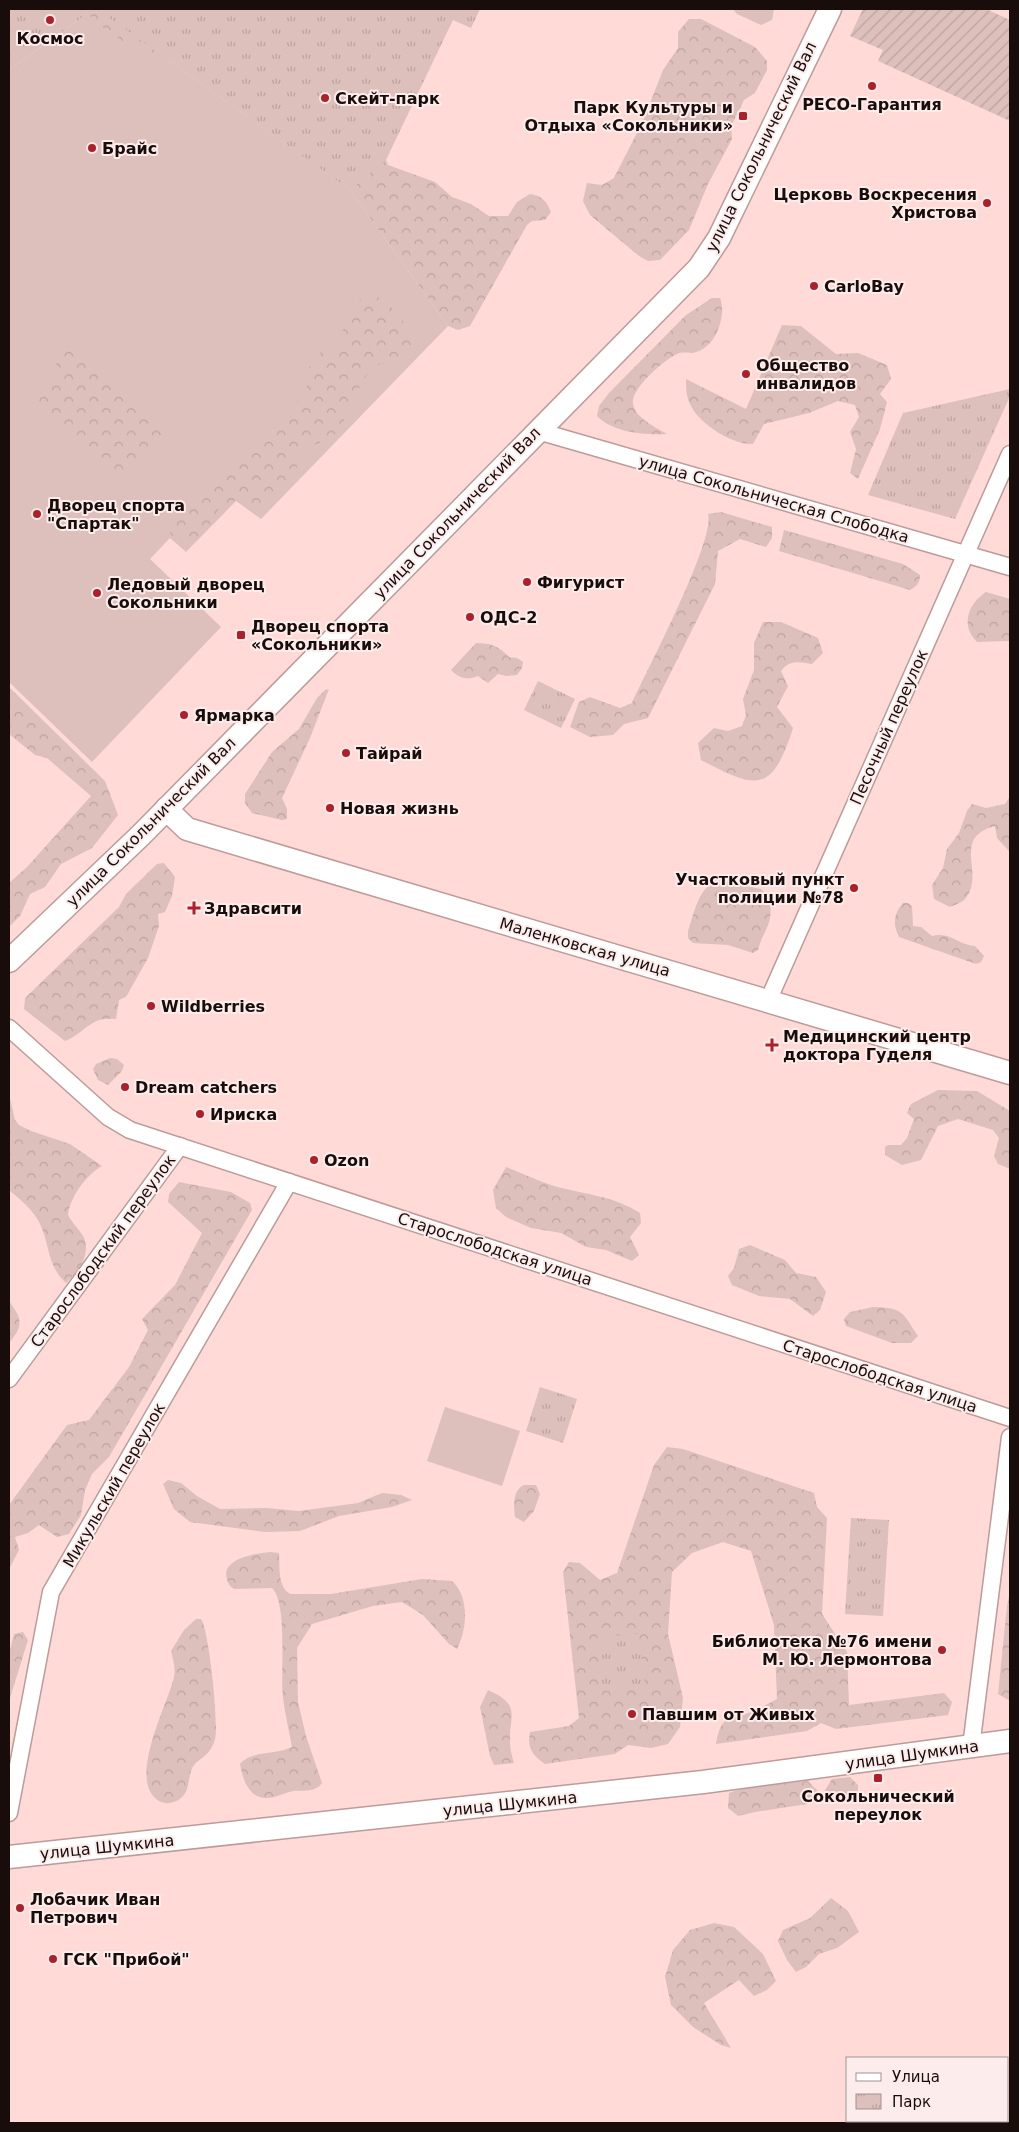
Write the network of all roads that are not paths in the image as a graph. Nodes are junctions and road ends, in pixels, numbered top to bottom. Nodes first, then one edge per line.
1 (830, 9) edge
2 (538, 431) junction
3 (1010, 454) edge
4 (966, 555) junction
5 (1010, 568) edge
6 (166, 809) junction
7 (9, 962) edge
8 (768, 1001) junction
9 (9, 1028) edge
10 (1010, 1073) edge
11 (180, 1146) junction
12 (289, 1182) junction
13 (9, 1379) edge
14 (1010, 1418) edge
15 (1010, 1437) edge
16 (1010, 1742) edge
17 (971, 1747) junction
18 (9, 1813) edge
19 (9, 1856) edge

1 - 2 street, улица Сокольнический Вал
2 - 4 street, улица Сокольническая Слободка
2 - 6 street, улица Сокольнический Вал
3 - 4 street, Песочный переулок
4 - 5 street, улица Сокольническая Слободка
4 - 8 street, Песочный переулок
6 - 7 street, улица Сокольнический Вал
6 - 8 street, Маленковская улица
8 - 10 street, Маленковская улица
9 - 11 street, Старослободская улица
11 - 12 street, Старослободская улица
11 - 13 street, Старослободский переулок
12 - 14 street, Старослободская улица
12 - 18 street, Микульский переулок
15 - 17 street
16 - 17 street, улица Шумкина
17 - 19 street, улица Шумкина

